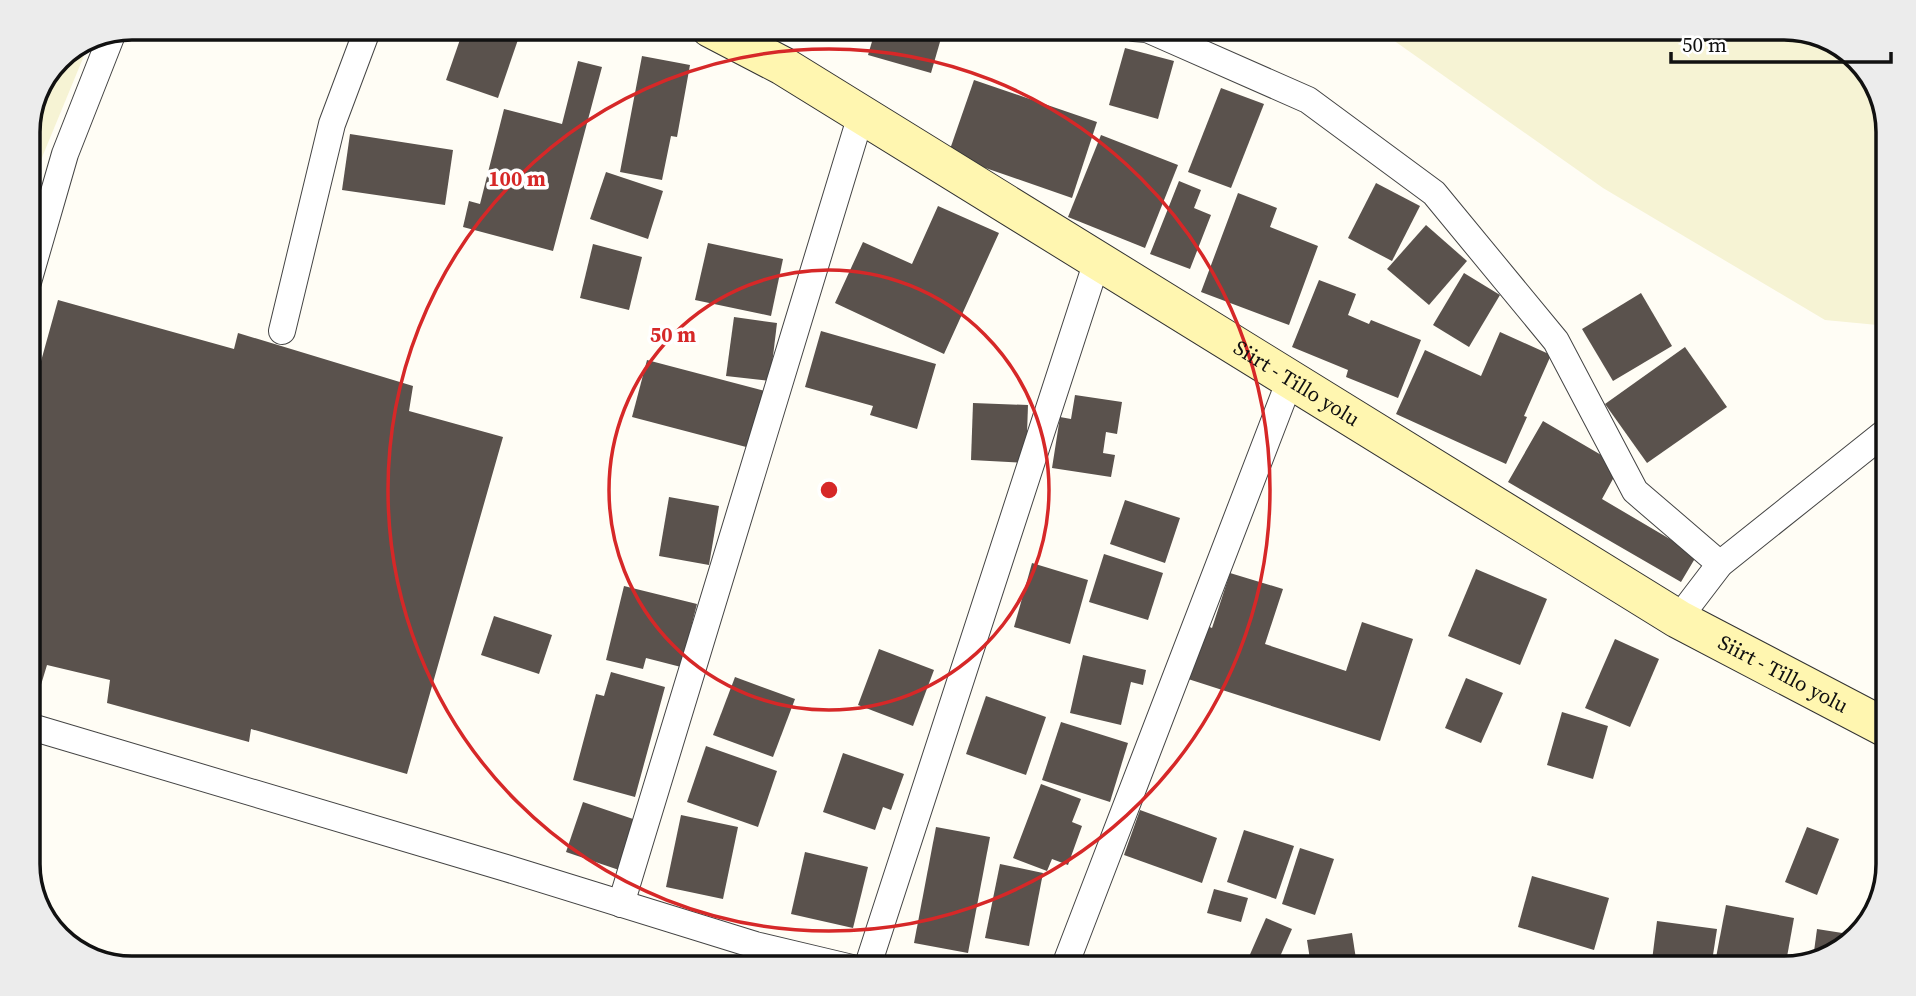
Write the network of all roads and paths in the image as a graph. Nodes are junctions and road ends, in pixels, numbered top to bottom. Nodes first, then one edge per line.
1 (364, 40) edge
2 (733, 40) edge
3 (1172, 40) edge
4 (108, 44) edge
5 (861, 115) junction
6 (40, 240) edge
7 (1097, 261) junction
8 (282, 331) dead end
9 (1290, 380) junction
10 (1876, 440) edge
11 (1720, 565) junction
12 (1678, 619) junction
13 (1876, 723) edge
14 (40, 730) edge
15 (621, 904) junction
16 (801, 956) edge
17 (871, 956) edge
18 (1069, 956) edge

1 - 8 street
2 - 5 main road, Siirt - Tillo yolu
3 - 11 street
4 - 6 street
5 - 7 main road, Siirt - Tillo yolu
5 - 15 street
7 - 9 main road, Siirt - Tillo yolu
7 - 17 street
9 - 12 main road, Siirt - Tillo yolu
9 - 18 street
10 - 11 street
11 - 12 street
12 - 13 main road, Siirt - Tillo yolu
14 - 15 street
15 - 16 street

